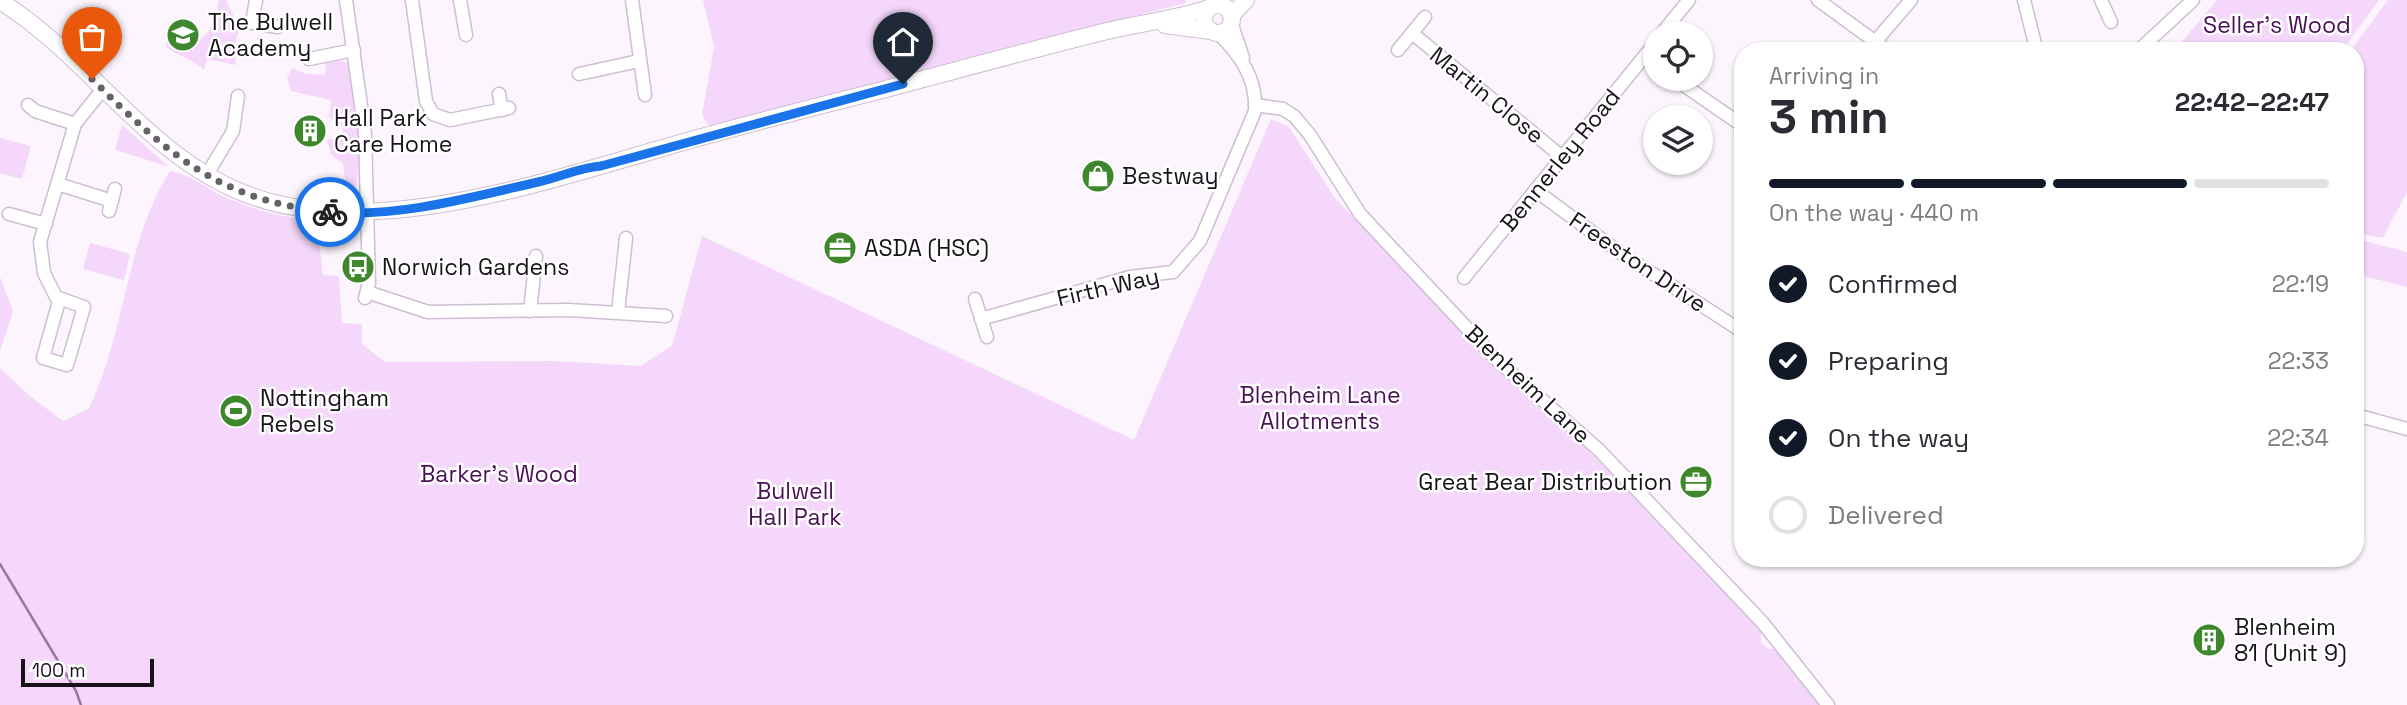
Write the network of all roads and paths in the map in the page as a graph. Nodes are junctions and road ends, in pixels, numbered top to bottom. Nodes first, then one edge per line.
1 (256, 0) edge
2 (346, 0) edge
3 (412, 0) edge
4 (460, 0) edge
5 (632, 0) edge
6 (1246, 0) edge
7 (1689, 0) edge
8 (1818, 0) edge
9 (1911, 0) edge
10 (2024, 0) edge
11 (2193, 0) edge
12 (0, 1) edge
13 (1216, 4) edge
14 (1425, 17) dead end
15 (1231, 19) junction
16 (1672, 21) edge
17 (1140, 24) junction
18 (278, 27) dead end
19 (1214, 32) junction
20 (1412, 33) junction
21 (466, 35) dead end
22 (2030, 41) dead end
23 (1873, 42) edge
24 (1875, 42) edge
25 (2148, 42) edge
26 (354, 50) junction
27 (1398, 50) dead end
28 (1643, 57) edge
29 (309, 59) dead end
30 (639, 61) junction
31 (1245, 65) junction
32 (585, 76) dead end
33 (103, 89) junction
34 (1692, 91) edge
35 (499, 94) dead end
36 (645, 95) dead end
37 (238, 96) dead end
38 (1255, 104) junction
39 (28, 105) dead end
40 (1734, 120) edge
41 (75, 124) junction
42 (1562, 157) junction
43 (206, 176) junction
44 (58, 184) junction
45 (1535, 190) junction
46 (112, 200) dead end
47 (368, 212) junction
48 (9, 214) dead end
49 (46, 224) junction
50 (626, 238) dead end
51 (530, 264) dead end
52 (1464, 278) dead end
53 (975, 299) dead end
54 (59, 301) junction
55 (530, 311) junction
56 (618, 312) junction
57 (657, 319) dead end
58 (981, 319) junction
59 (1734, 326) edge
60 (987, 337) dead end
61 (2364, 417) edge
62 (2407, 429) edge
63 (1828, 705) edge

1 - 18 street
2 - 26 street
3 - 35 street
4 - 21 street
5 - 30 street
6 - 15 main road
7 - 16 street
8 - 23 street
9 - 24 street
10 - 22 street
11 - 25 street
12 - 33 main road
13 - 15 main road
13 - 17 main road
13 - 19 main road
14 - 20 street, Martin Close
15 - 19 main road
15 - 31 street
17 - 19 main road
17 - 47 main road
19 - 31 street
20 - 27 street, Martin Close
20 - 42 street, Martin Close
26 - 29 street
26 - 47 street
28 - 42 street, Bennerley Road
30 - 32 street
30 - 36 street
31 - 38 street
33 - 41 street
33 - 43 main road
34 - 40 street
37 - 43 street
38 - 58 street, Firth Way
38 - 63 street, Blenheim Lane
39 - 41 street
41 - 44 street
42 - 45 street, Bennerley Road
43 - 47 main road
44 - 46 street
44 - 49 street
45 - 52 street, Bennerley Road
45 - 59 street, Freeston Drive
47 - 55 street
48 - 49 street
49 - 54 street
50 - 56 street
51 - 55 street
53 - 58 street
54 - 54 street
55 - 56 street
56 - 57 street
58 - 60 street
61 - 62 street

